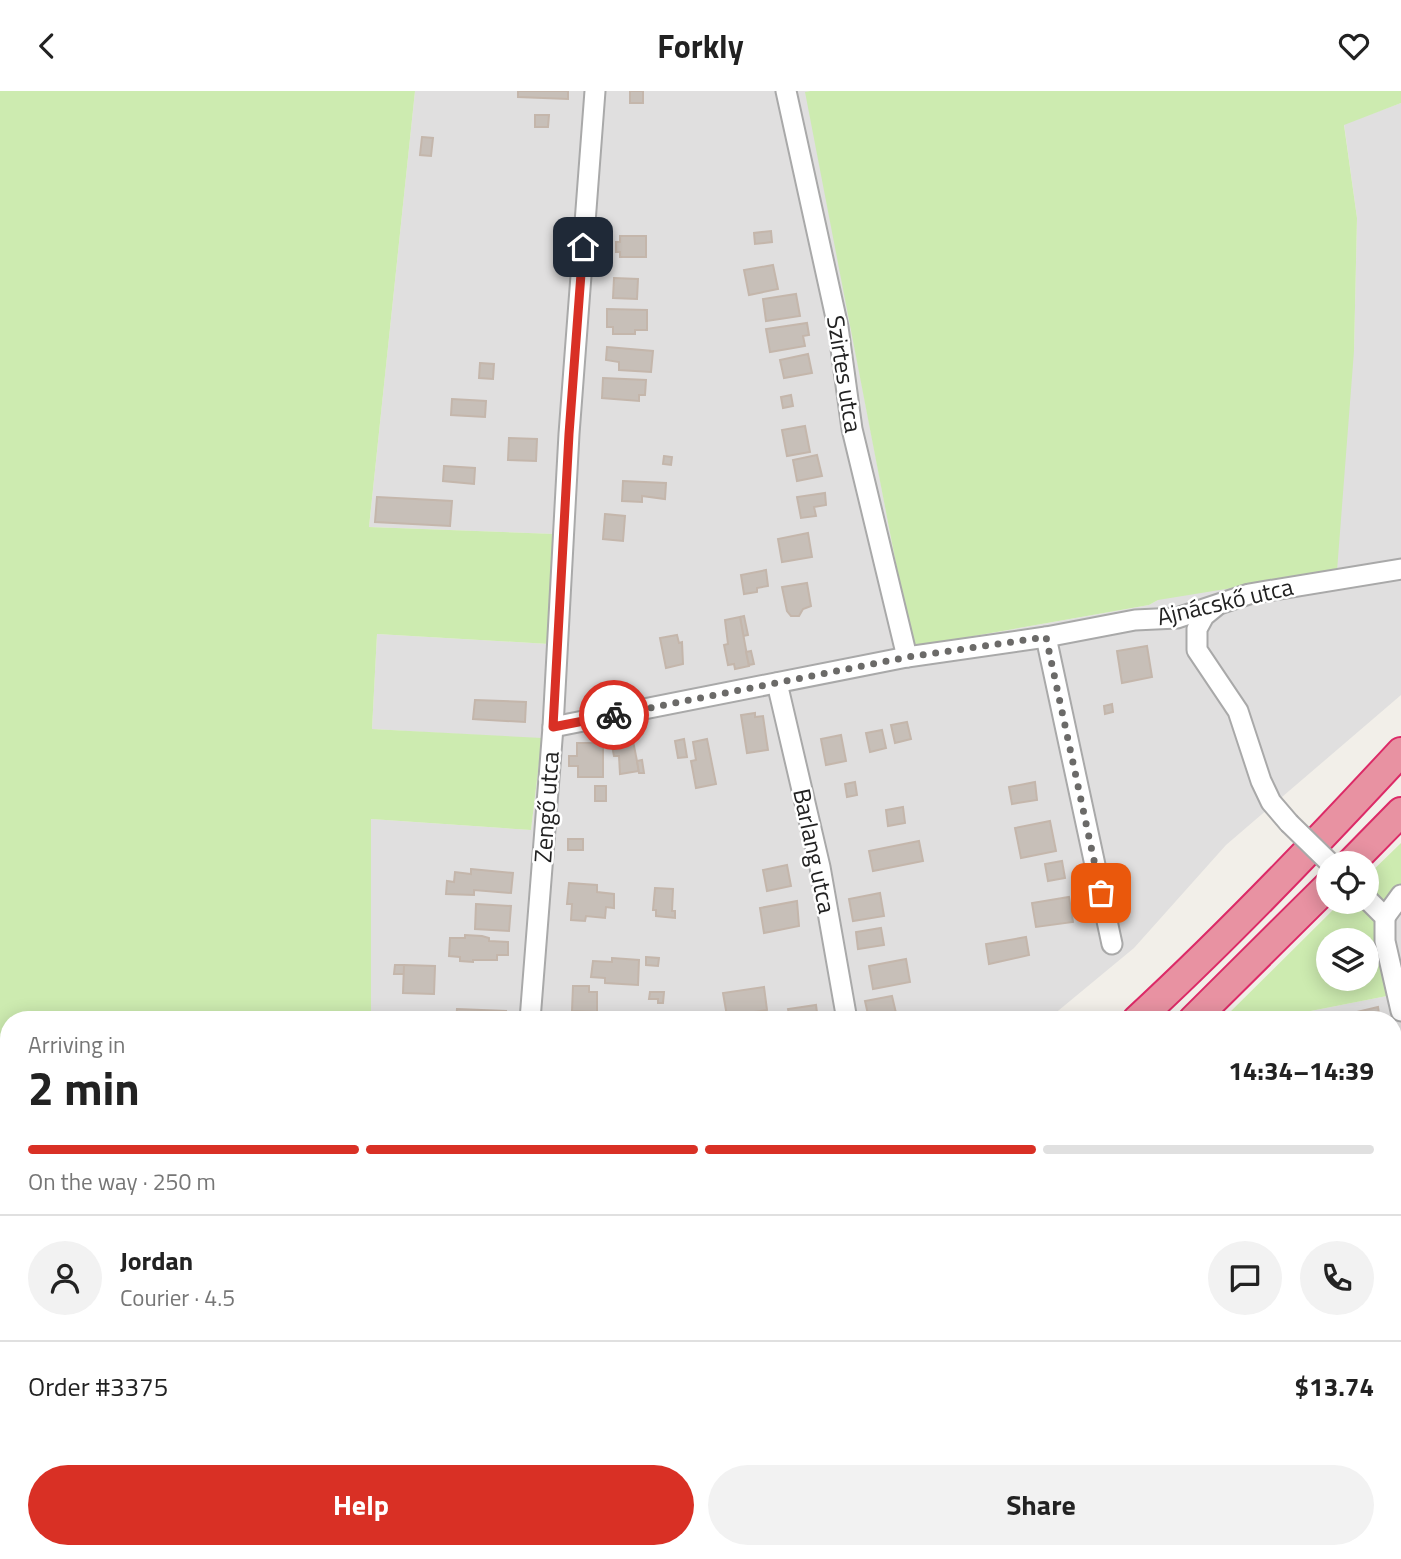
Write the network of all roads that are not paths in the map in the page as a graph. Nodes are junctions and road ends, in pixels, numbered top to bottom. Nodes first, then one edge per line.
1 (595, 91) edge
2 (786, 91) edge
3 (1401, 569) edge
4 (1215, 607) junction
5 (1155, 620) junction
6 (1046, 637) junction
7 (1197, 650) junction
8 (908, 657) junction
9 (777, 683) junction
10 (553, 727) junction
11 (1401, 752) edge
12 (1401, 812) edge
13 (1318, 851) edge
14 (1363, 851) edge
15 (1401, 895) edge
16 (1316, 898) edge
17 (1379, 911) edge
18 (1385, 917) junction
19 (1112, 944) dead end
20 (531, 1011) edge
21 (844, 1011) edge
22 (1146, 1011) edge
23 (1202, 1011) edge
24 (1401, 1011) edge

1 - 10 street, Zengő utca
2 - 8 street, Szirtes utca
3 - 4 street, Ajnácskő utca
4 - 5 street, Ajnácskő utca
4 - 7 street
5 - 6 street, Ajnácskő utca
5 - 7 street
6 - 8 street, Ajnácskő utca
6 - 19 street
7 - 13 street, bridge
8 - 9 street, Ajnácskő utca
9 - 10 street, Ajnácskő utca
9 - 21 street, Barlang utca
10 - 20 street, Zengő utca
11 - 22 highway
12 - 14 highway
15 - 18 street
16 - 23 highway
17 - 18 street
18 - 24 street

